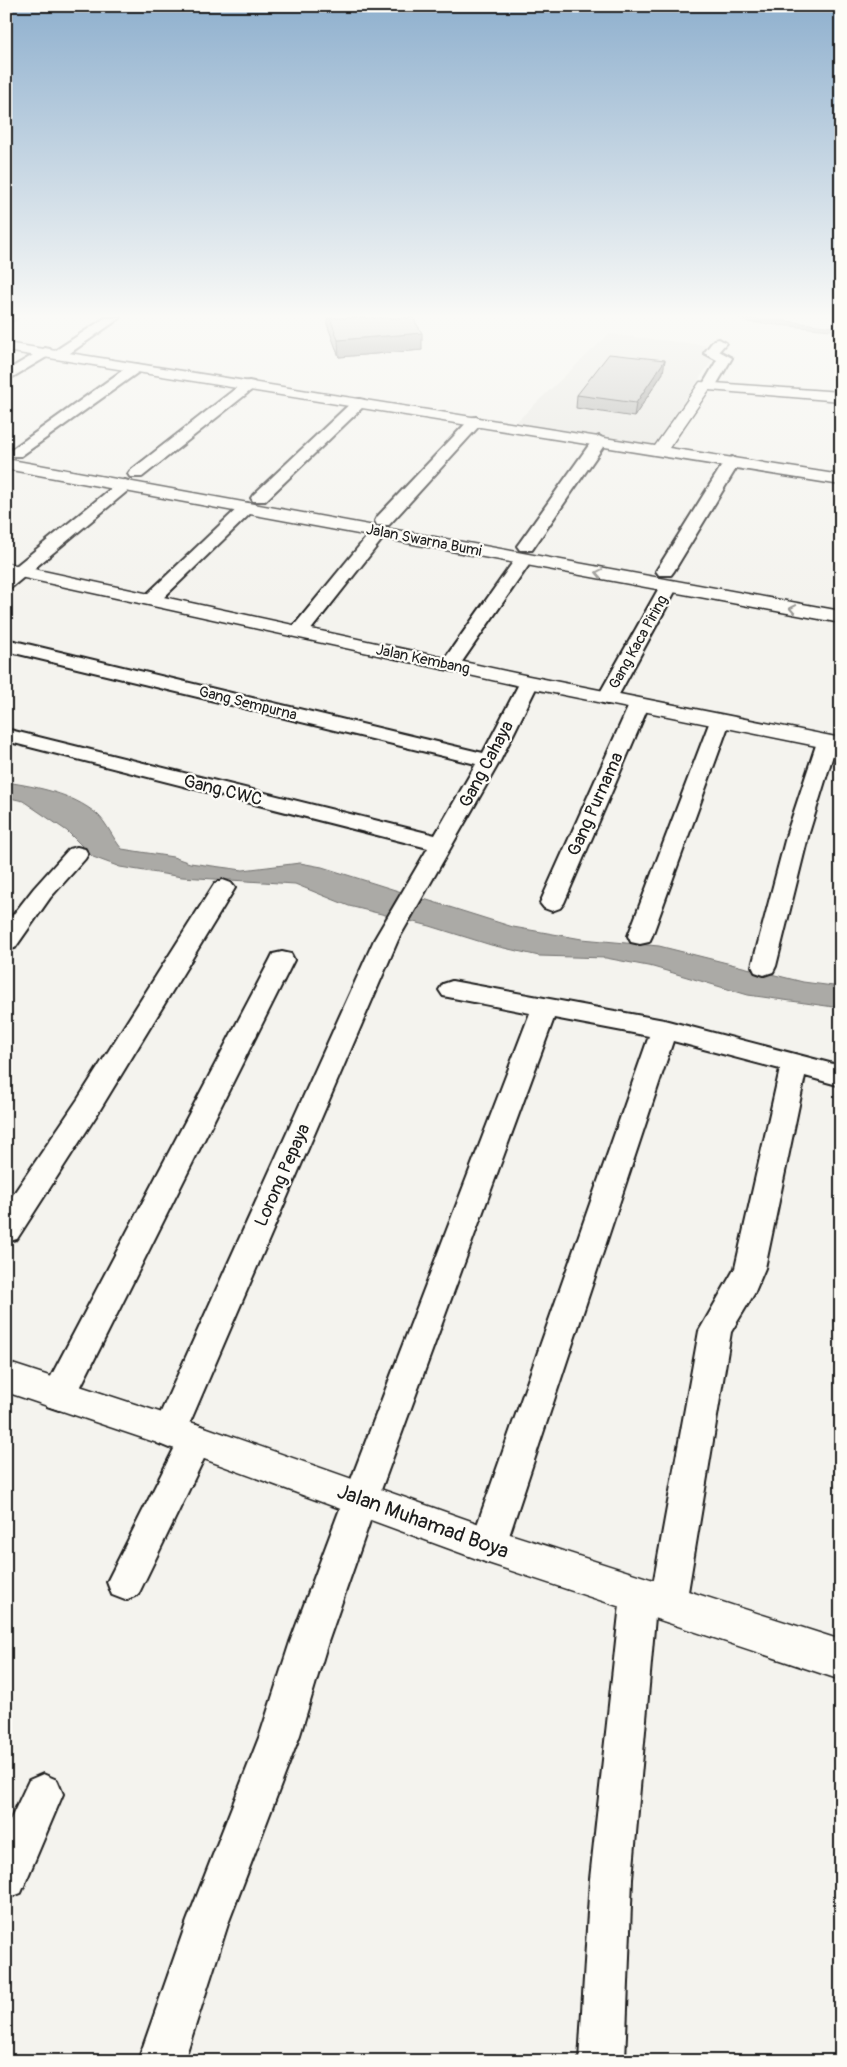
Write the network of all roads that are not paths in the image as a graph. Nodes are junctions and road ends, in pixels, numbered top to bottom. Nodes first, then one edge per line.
1 (69, 414) edge
2 (212, 414) edge
3 (346, 414) edge
4 (436, 414) edge
5 (684, 414) edge
6 (476, 421) junction
7 (599, 441) junction
8 (659, 451) junction
9 (10, 456) edge
10 (732, 462) junction
11 (131, 480) junction
12 (841, 480) edge
13 (253, 503) junction
14 (382, 526) junction
15 (525, 552) junction
16 (11, 574) edge
17 (667, 578) junction
18 (152, 599) junction
19 (841, 603) edge
20 (841, 617) edge
21 (300, 632) junction
22 (6, 645) edge
23 (450, 665) junction
24 (529, 682) junction
25 (607, 698) junction
26 (639, 705) junction
27 (720, 721) junction
28 (6, 735) edge
29 (834, 744) edge
30 (489, 761) junction
31 (441, 844) junction
32 (77, 854) dead end
33 (224, 888) dead end
34 (411, 895) joint
35 (552, 903) dead end
36 (640, 936) dead end
37 (6, 942) edge
38 (282, 960) dead end
39 (764, 966) dead end
40 (452, 990) dead end
41 (546, 1006) junction
42 (664, 1029) junction
43 (794, 1065) junction
44 (841, 1076) edge
45 (6, 1230) edge
46 (6, 1377) edge
47 (59, 1395) junction
48 (182, 1436) junction
49 (361, 1498) junction
50 (488, 1545) junction
51 (125, 1582) dead end
52 (653, 1600) junction
53 (841, 1660) edge
54 (43, 1794) dead end
55 (6, 1878) edge
56 (161, 2061) edge
57 (602, 2061) edge

1 - 9 street
2 - 11 street
3 - 13 street
4 - 6 main road
5 - 8 main road
6 - 7 main road
6 - 14 street
7 - 8 main road
7 - 15 street
8 - 10 main road
9 - 11 main road, Jalan Swarna Bumi
10 - 12 main road
10 - 17 street, Gang Kaca Piring
11 - 13 main road, Jalan Swarna Bumi
11 - 16 street
13 - 14 main road, Jalan Swarna Bumi
13 - 18 street
14 - 15 main road, Jalan Swarna Bumi
14 - 21 street
15 - 17 main road, Jalan Swarna Bumi
15 - 23 street
16 - 18 main road, Jalan Kembang
17 - 19 main road, Jalan Swarna Bumi
20 -> 17 main road, Jalan Swarna Bumi
17 - 25 street, Gang Kaca Piring
18 - 21 main road, Jalan Kembang
21 - 23 main road, Jalan Kembang
22 - 30 street, Gang Sempurna
23 - 24 main road, Jalan Kembang
24 - 25 main road, Jalan Kembang
24 - 30 street, Gang Cahaya
25 - 26 main road, Jalan Kembang
26 - 27 main road, Jalan Kembang
26 - 35 street, Gang Purnama
27 - 29 main road, Jalan Kembang
27 - 36 street
28 - 31 street, Gang CWC
29 - 39 street
30 - 31 street, Gang Cahaya
31 - 34 street, Gang Cahaya
32 - 37 street
33 - 45 street
34 - 48 street, Lorong Pepaya
38 - 47 street
40 - 41 street
41 - 42 street
41 - 49 street
42 - 43 street
42 - 50 street
43 - 44 street
43 - 52 street
46 - 47 main road, Jalan Muhamad Boya
47 - 48 main road, Jalan Muhamad Boya
48 - 49 main road, Jalan Muhamad Boya
48 - 51 street, Lorong Pepaya
49 - 50 main road, Jalan Muhamad Boya
49 - 56 street
50 - 52 main road, Jalan Muhamad Boya
52 - 53 main road, Jalan Muhamad Boya
52 - 57 street
54 - 55 street

